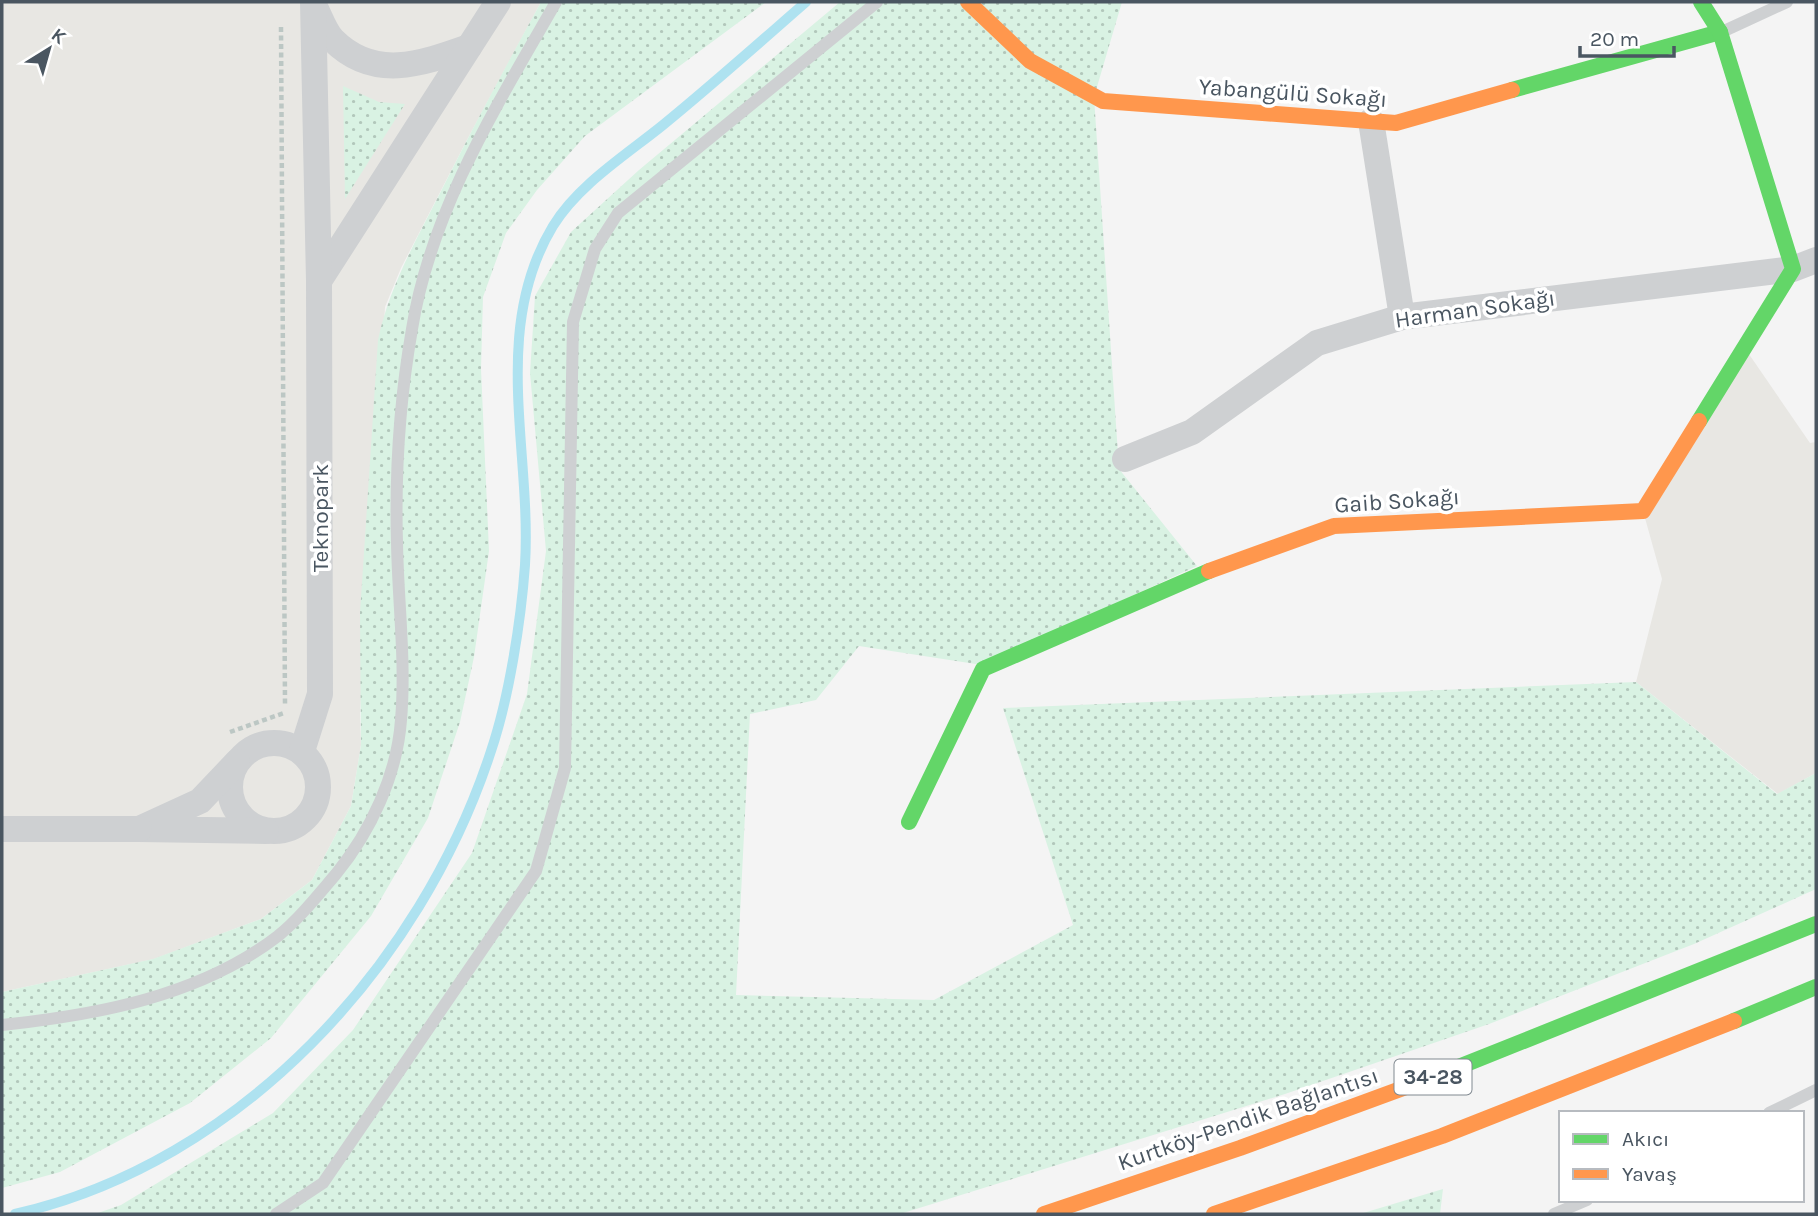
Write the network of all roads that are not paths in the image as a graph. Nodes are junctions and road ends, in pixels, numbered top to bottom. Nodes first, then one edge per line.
1 (498, 2) edge
2 (556, 2) edge
3 (877, 2) edge
4 (968, 2) edge
5 (1701, 2) edge
6 (1787, 2) edge
7 (313, 3) edge
8 (1720, 32) junction
9 (468, 47) junction
10 (1371, 121) junction
11 (1805, 264) edge
12 (319, 281) junction
13 (1402, 317) junction
14 (1125, 459) dead end
15 (233, 748) junction
16 (302, 751) junction
17 (909, 822) dead end
18 (2, 828) edge
19 (139, 829) junction
20 (276, 831) junction
21 (1816, 924) edge
22 (1816, 987) edge
23 (2, 1026) edge
24 (1816, 1090) edge
25 (1773, 1111) edge
26 (1582, 1202) edge
27 (276, 1214) edge
28 (1044, 1214) edge
29 (1214, 1214) edge
30 (1554, 1214) edge

1 - 9 street
2 - 23 lane
3 - 27 lane
4 - 10 main road, Yabangülü Sokağı
5 - 8 main road
6 - 8 lane
7 - 9 street, Teknopark
7 - 12 street, Teknopark
8 - 10 main road, Yabangülü Sokağı
8 - 11 main road
9 - 12 street
10 - 13 street
11 - 13 street, Harman Sokağı
11 - 17 main road, Gaib Sokağı
12 - 16 street, Teknopark
13 - 14 street, Harman Sokağı
15 - 16 street
15 - 19 street
15 - 20 street
16 - 20 street
18 - 19 street
19 - 20 street
21 - 28 main road, Kurtköy-Pendik Bağlantısı / 34-28
22 - 29 main road, 34-28
24 - 25 lane
26 - 30 lane

